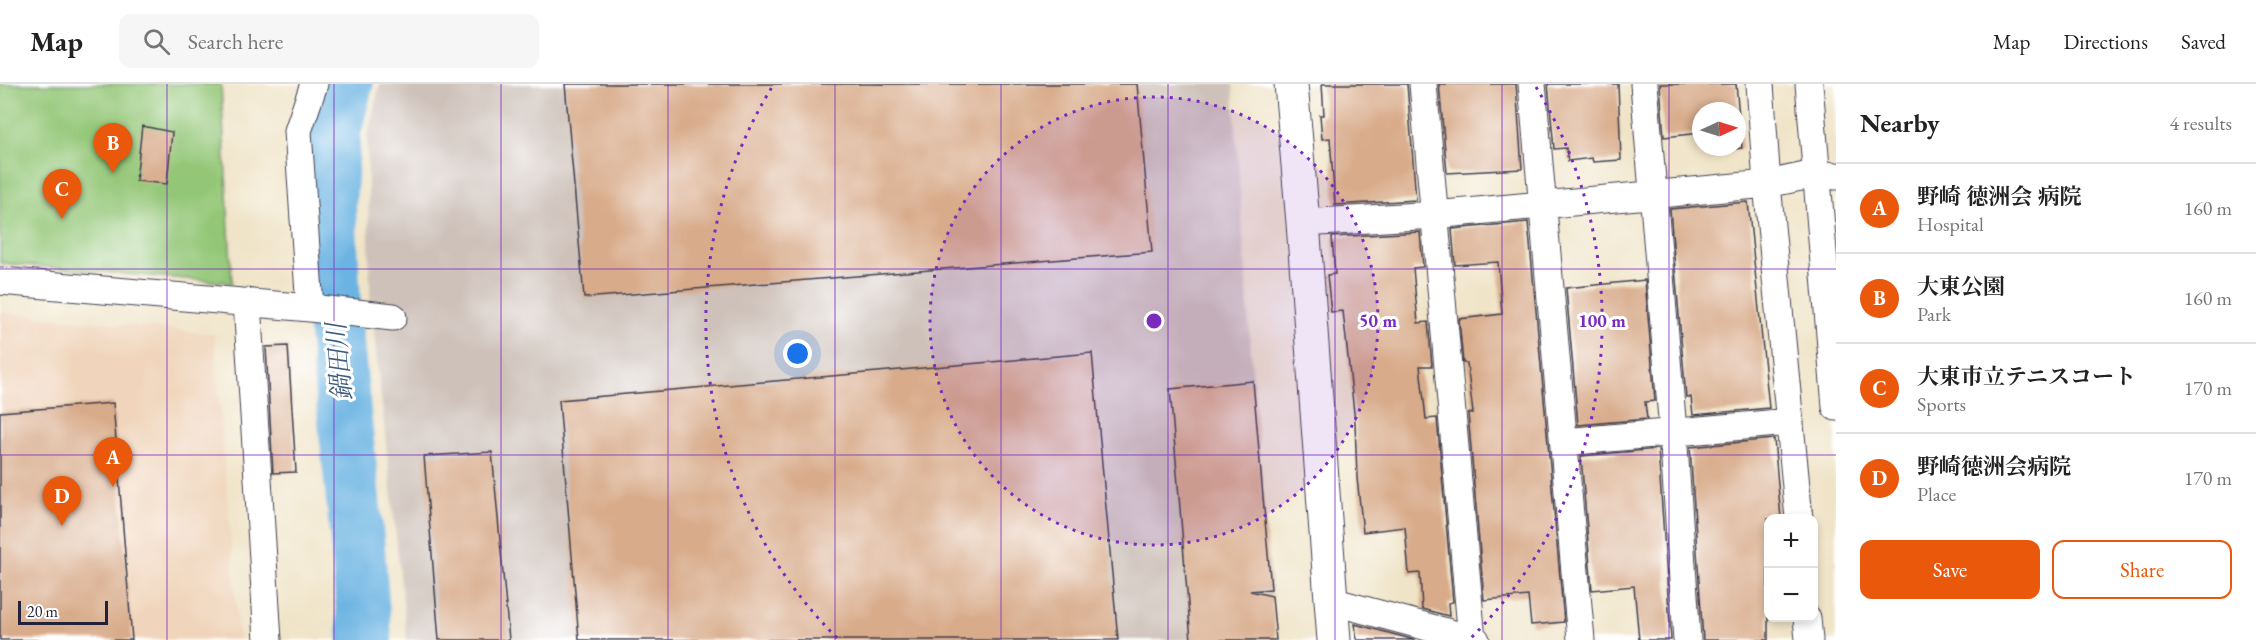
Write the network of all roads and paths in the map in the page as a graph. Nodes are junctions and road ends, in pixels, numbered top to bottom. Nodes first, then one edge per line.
1 (314, 84) edge
2 (1291, 84) edge
3 (1423, 84) edge
4 (1532, 84) edge
5 (1644, 84) edge
6 (1760, 84) edge
7 (1809, 84) edge
8 (1825, 175) edge
9 (1767, 184) junction
10 (1652, 194) junction
11 (1542, 205) junction
12 (1434, 215) junction
13 (1304, 223) junction
14 (0, 281) edge
15 (248, 302) junction
16 (310, 308) junction
17 (1831, 310) edge
18 (393, 317) dead end
19 (1836, 407) edge
20 (1790, 422) junction
21 (1673, 431) junction
22 (1564, 442) junction
23 (1799, 514) edge
24 (1331, 601) junction
25 (1807, 622) edge
26 (268, 640) edge
27 (1334, 640) edge
28 (1474, 640) edge
29 (1581, 640) edge
30 (1687, 640) edge
31 (1809, 640) edge

1 - 16 street
2 - 13 street
3 - 12 street
4 - 11 street
5 - 10 street
6 - 9 street
7 - 8 street
8 - 9 street
8 - 17 street
9 - 10 street
9 - 20 street
10 - 11 street
10 - 21 street
11 - 12 street
11 - 22 street
12 - 13 street
12 - 28 street
13 - 24 street
14 - 15 street
15 - 16 street
15 - 26 street
16 - 18 street
17 - 19 street
20 - 21 street
20 - 23 street
21 - 22 street
21 - 30 street
22 - 29 street
24 - 27 street
24 - 28 street
25 - 31 street

